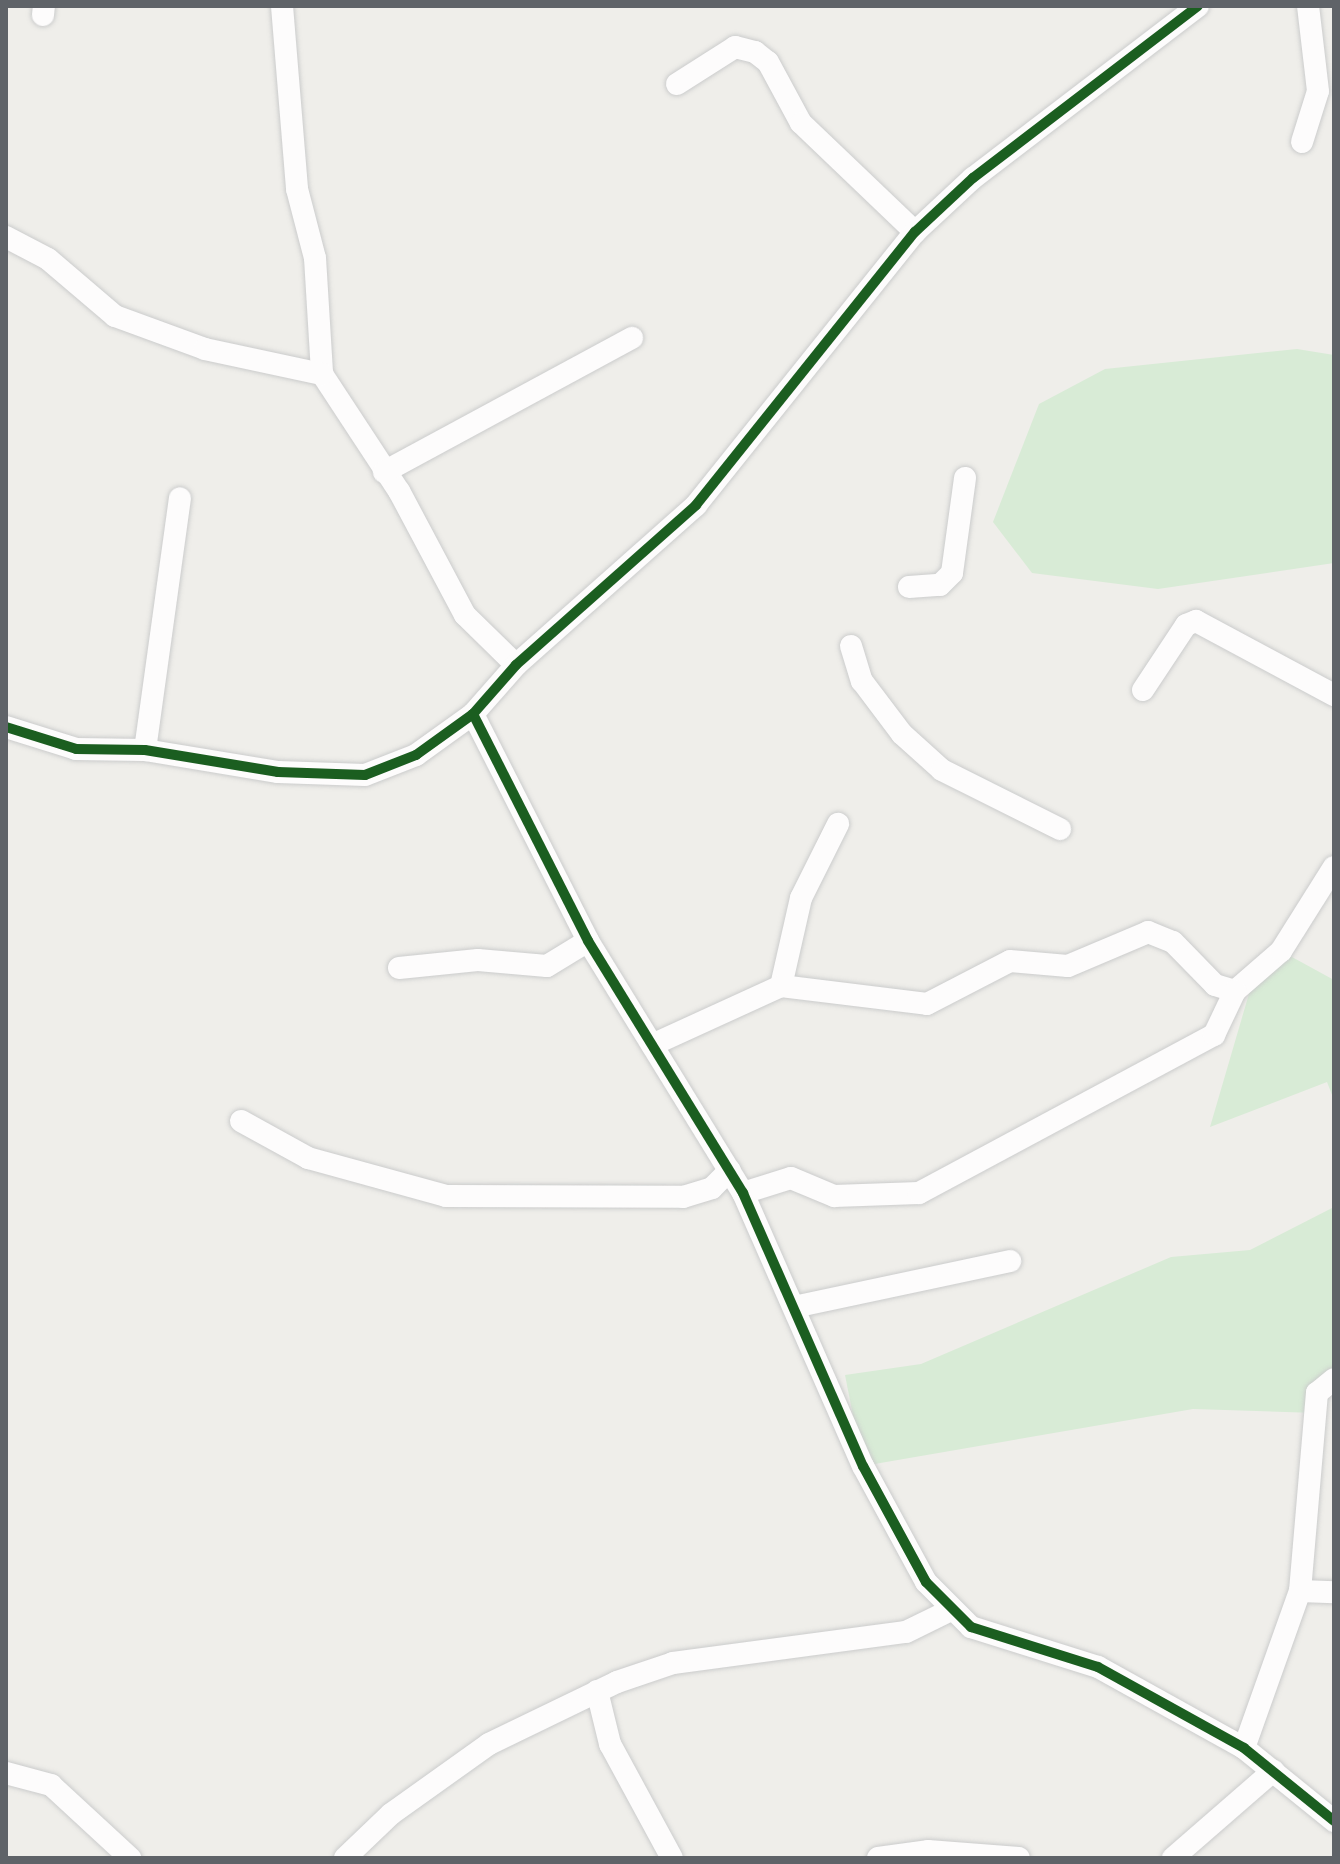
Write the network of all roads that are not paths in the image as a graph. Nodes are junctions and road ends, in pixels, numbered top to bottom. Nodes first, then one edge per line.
1 (282, 6) edge
2 (1198, 6) edge
3 (1308, 6) edge
4 (677, 84) dead end
5 (1302, 142) dead end
6 (915, 232) junction
7 (6, 237) edge
8 (632, 338) dead end
9 (322, 374) junction
10 (384, 472) junction
11 (965, 478) dead end
12 (180, 498) dead end
13 (909, 587) dead end
14 (851, 646) dead end
15 (516, 665) junction
16 (1143, 690) dead end
17 (1334, 695) edge
18 (473, 714) junction
19 (6, 727) edge
20 (145, 750) junction
21 (838, 824) dead end
22 (1060, 829) dead end
23 (1334, 867) edge
24 (588, 941) junction
25 (399, 968) dead end
26 (781, 986) junction
27 (1235, 991) junction
28 (652, 1045) junction
29 (241, 1121) dead end
30 (730, 1170) junction
31 (743, 1193) junction
32 (1010, 1261) dead end
33 (794, 1307) junction
34 (1334, 1379) edge
35 (1300, 1591) junction
36 (1334, 1592) edge
37 (949, 1611) junction
38 (597, 1691) junction
39 (1244, 1748) junction
40 (1273, 1771) junction
41 (6, 1773) edge
42 (1334, 1821) edge
43 (130, 1858) edge
44 (345, 1858) edge
45 (672, 1858) edge
46 (878, 1858) edge
47 (1019, 1858) edge
48 (1173, 1858) edge

1 - 9 street
2 - 6 street
3 - 5 street
4 - 6 street
6 - 15 street
7 - 9 street
8 - 10 street
9 - 10 street
10 - 15 street
11 - 13 street
12 - 20 street
14 - 22 street
15 - 18 street
16 - 17 street
18 - 20 street
18 - 24 street
19 - 20 street
21 - 26 street
23 - 27 street
24 - 25 street
24 - 28 street
26 - 27 street
26 - 28 street
27 - 31 street
28 - 30 street
29 - 30 street
30 - 31 street
31 - 33 street
32 - 33 street
33 - 37 street
34 - 35 street
35 - 36 street
35 - 39 street
37 - 38 street
37 - 39 street
38 - 44 street
38 - 45 street
39 - 40 street
40 - 42 street
40 - 48 street
41 - 43 street
46 - 47 street

